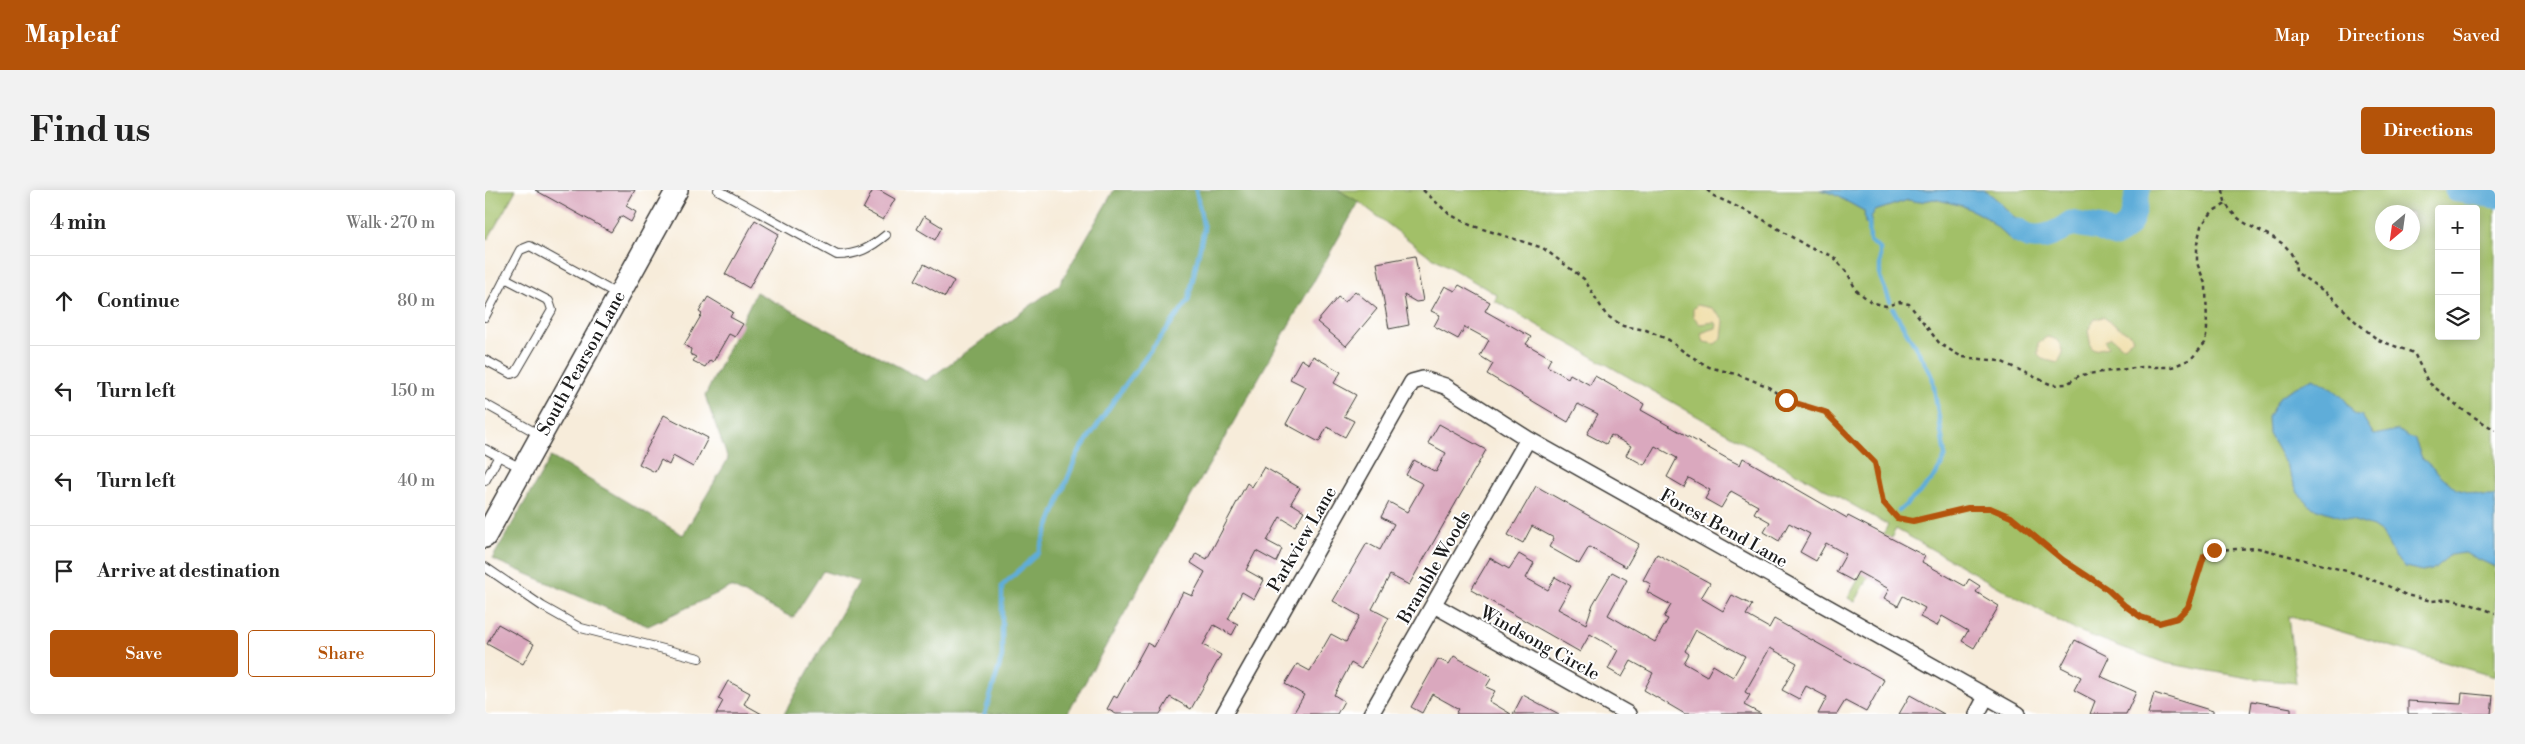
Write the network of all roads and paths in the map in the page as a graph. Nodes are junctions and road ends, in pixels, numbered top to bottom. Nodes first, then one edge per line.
1 (677, 190) edge
2 (717, 190) edge
3 (1423, 190) edge
4 (1707, 190) edge
5 (2223, 190) edge
6 (2226, 204) junction
7 (886, 235) dead end
8 (505, 278) junction
9 (619, 295) junction
10 (485, 317) edge
11 (485, 360) edge
12 (1411, 382) joint
13 (485, 404) edge
14 (2495, 430) edge
15 (541, 435) junction
16 (1528, 439) junction
17 (485, 449) edge
18 (499, 456) junction
19 (522, 470) junction
20 (485, 481) edge
21 (485, 537) edge
22 (485, 566) edge
23 (1434, 605) junction
24 (2495, 613) edge
25 (699, 658) dead end
26 (1986, 697) junction
27 (1225, 714) edge
28 (1371, 714) edge
29 (1627, 714) edge
30 (1977, 714) edge
31 (2018, 714) edge

1 - 9 street, South Pearson Lane
2 - 7 lane
3 - 24 path
4 - 6 path
5 - 6 path
6 - 14 path
8 - 9 lane
8 - 10 lane
8 - 11 lane
9 - 15 street, South Pearson Lane
12 - 16 street, Forest Bend Lane
12 - 27 street, Parkview Lane
13 - 15 lane
15 - 19 street, South Pearson Lane
16 - 23 street, Bramble Woods
16 - 26 street, Forest Bend Lane
17 - 18 lane
18 - 19 lane
18 - 20 lane
19 - 21 street, South Pearson Lane
22 - 25 lane
23 - 28 street, Bramble Woods
23 - 29 street, Windsong Circle
26 - 30 street
26 - 31 street, Forest Bend Lane

